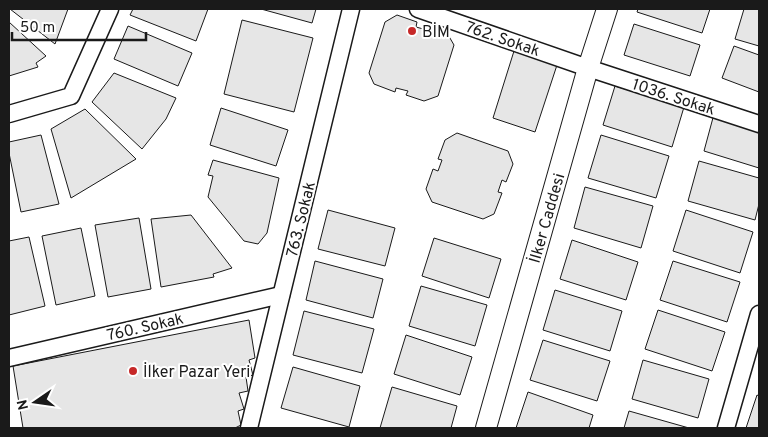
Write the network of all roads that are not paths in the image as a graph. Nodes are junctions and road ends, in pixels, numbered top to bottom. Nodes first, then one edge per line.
1 (110, 9) edge
2 (351, 9) edge
3 (418, 9) edge
4 (607, 9) edge
5 (588, 68) junction
6 (9, 114) edge
7 (759, 124) edge
8 (281, 295) junction
9 (759, 314) edge
10 (9, 358) edge
11 (249, 428) edge
12 (486, 428) edge
13 (726, 428) edge

1 - 6 street
2 - 8 street, 763. Sokak
3 - 5 street, 762. Sokak
4 - 5 street, İlker Caddesi
5 - 7 street, 1036. Sokak
5 - 12 street, İlker Caddesi
8 - 10 street, 760. Sokak
8 - 11 street, 763. Sokak
9 - 13 street

